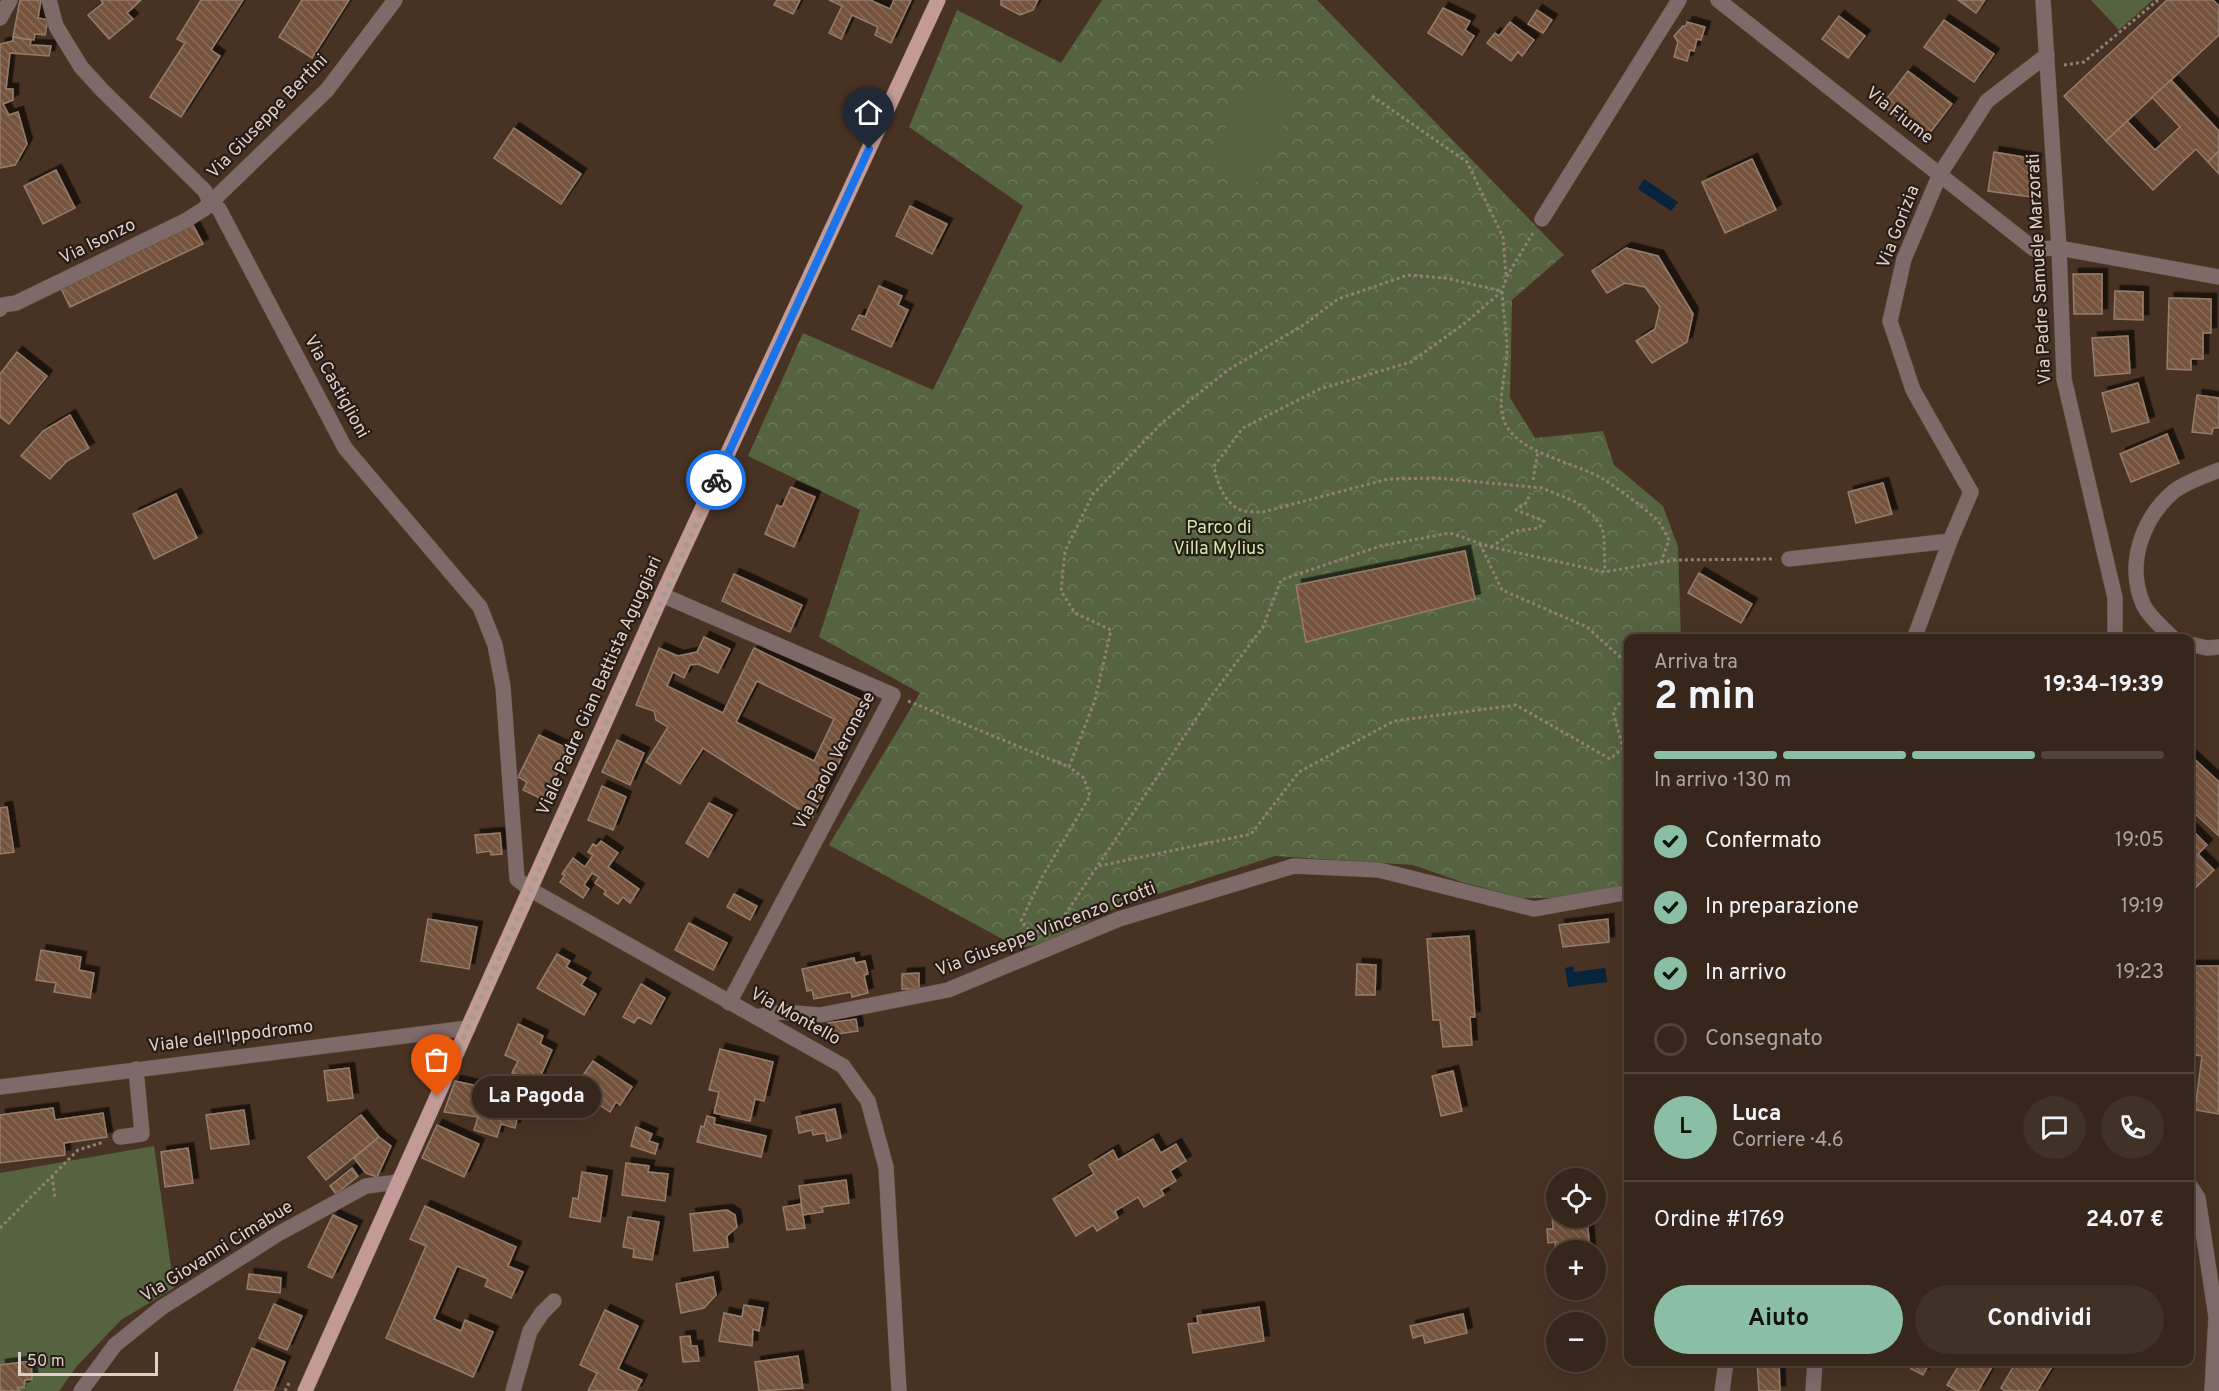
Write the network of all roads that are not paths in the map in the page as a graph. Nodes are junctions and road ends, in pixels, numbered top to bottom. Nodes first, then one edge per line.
1 (10, 0) edge
2 (49, 0) edge
3 (395, 0) edge
4 (938, 0) edge
5 (1679, 0) edge
6 (1718, 0) edge
7 (2043, 0) edge
8 (0, 18) edge
9 (2047, 55) junction
10 (1940, 174) junction
11 (210, 202) junction
12 (1542, 219) road end
13 (2059, 248) junction
14 (2219, 277) edge
15 (1, 304) edge
16 (2219, 470) edge
17 (1950, 541) junction
18 (1789, 559) road end
19 (662, 595) junction
20 (1916, 634) edge
21 (2115, 634) edge
22 (2169, 634) edge
23 (2194, 645) edge
24 (2219, 647) edge
25 (531, 890) junction
26 (1624, 893) edge
27 (729, 1003) junction
28 (756, 1017) junction
29 (468, 1028) junction
30 (136, 1069) junction
31 (2, 1085) edge
32 (120, 1137) road end
33 (398, 1182) junction
34 (2194, 1192) edge
35 (554, 1301) dead end
36 (1725, 1366) edge
37 (1815, 1366) edge
38 (81, 1391) edge
39 (305, 1391) edge
40 (513, 1391) edge
41 (899, 1391) edge
42 (1722, 1391) edge
43 (1813, 1391) edge
44 (2212, 1391) edge

1 - 8 street
2 - 11 street, Via Castiglioni
3 - 11 street, Via Giuseppe Bertini
4 - 19 main road, Viale Padre Gian Battista Aguggiari
5 - 12 street
6 - 10 street, Via Fiume
7 - 9 street, Via Padre Samuele Marzorati
9 - 10 street, Via Gorizia
9 - 13 street, Via Padre Samuele Marzorati
10 - 13 street, Via Fiume
10 - 17 street, Via Gorizia
11 - 15 street, Via Isonzo
11 - 25 street, Via Castiglioni
13 - 14 street, Via Fiume
13 - 21 street, Via Padre Samuele Marzorati
16 - 22 street
17 - 18 street
17 - 20 street, Via Gorizia
19 - 25 main road, Viale Padre Gian Battista Aguggiari
19 - 27 street, Via Paolo Veronese
23 - 24 street
25 - 27 street, Via Montello
25 - 29 main road, Viale Padre Gian Battista Aguggiari
26 - 28 street, Via Giuseppe Vincenzo Crotti
27 - 28 street, Via Montello
28 - 41 street, Via Montello
29 - 30 street, Viale dell'Ippodromo
29 - 33 main road, Viale Padre Gian Battista Aguggiari
30 - 31 street, Viale dell'Ippodromo
30 - 32 street
33 - 38 street, Via Giovanni Cimabue
33 - 39 main road, Viale Padre Gian Battista Aguggiari
34 - 44 street
35 - 40 street
36 - 42 street
37 - 43 street

